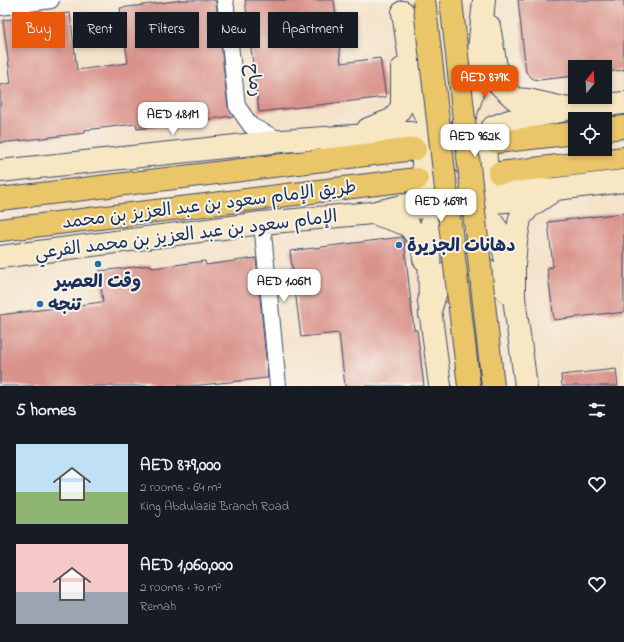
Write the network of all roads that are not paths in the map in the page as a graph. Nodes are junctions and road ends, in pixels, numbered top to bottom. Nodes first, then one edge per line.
1 (51, 0) edge
2 (225, 0) edge
3 (424, 0) edge
4 (451, 0) edge
5 (484, 0) edge
6 (402, 6) edge
7 (0, 7) edge
8 (624, 103) edge
9 (568, 109) junction
10 (472, 118) junction
11 (428, 121) junction
12 (405, 123) junction
13 (624, 127) edge
14 (612, 128) edge
15 (568, 134) edge
16 (350, 136) junction
17 (282, 142) junction
18 (496, 142) dead end
19 (415, 149) dead end
20 (457, 157) junction
21 (624, 158) edge
22 (0, 172) edge
23 (499, 173) dead end
24 (417, 179) dead end
25 (624, 181) edge
26 (556, 189) junction
27 (0, 199) edge
28 (506, 201) junction
29 (478, 203) junction
30 (430, 206) junction
31 (372, 213) junction
32 (262, 224) junction
33 (0, 230) edge
34 (0, 256) edge
35 (514, 298) junction
36 (430, 314) junction
37 (278, 386) edge
38 (440, 386) edge
39 (469, 386) edge
40 (493, 386) edge
41 (526, 386) edge

1 - 7 street
2 - 17 street, رماح
3 - 39 main road, bridge
4 - 40 main road, bridge
5 - 6 street
5 - 9 street
5 - 10 street
6 - 11 street
6 - 16 street
8 - 9 street
9 - 10 street
9 - 26 street
10 - 11 street
10 - 20 street
11 - 12 street
11 - 20 street
12 - 16 street
12 - 20 street
13 - 14 main road
15 - 18 main road
16 - 17 street
16 - 31 street
17 - 22 street
19 - 27 main road, طريق الإمام سعود بن عبد العزيز بن محمد
20 - 28 street
20 - 29 street
20 - 30 street
21 - 23 main road
24 - 33 main road, طريق الإمام سعود بن عبد العزيز بن محمد
25 - 26 street
26 - 28 street
26 - 35 street
28 - 29 street
29 - 30 street
29 - 35 street
30 - 31 street
30 - 36 street
31 - 32 street, الإمام سعود بن عبد العزيز بن محمد الفرعي
31 - 36 street
32 - 34 street, الإمام سعود بن عبد العزيز بن محمد الفرعي
32 - 37 street
35 - 36 street
35 - 41 street
36 - 38 street

